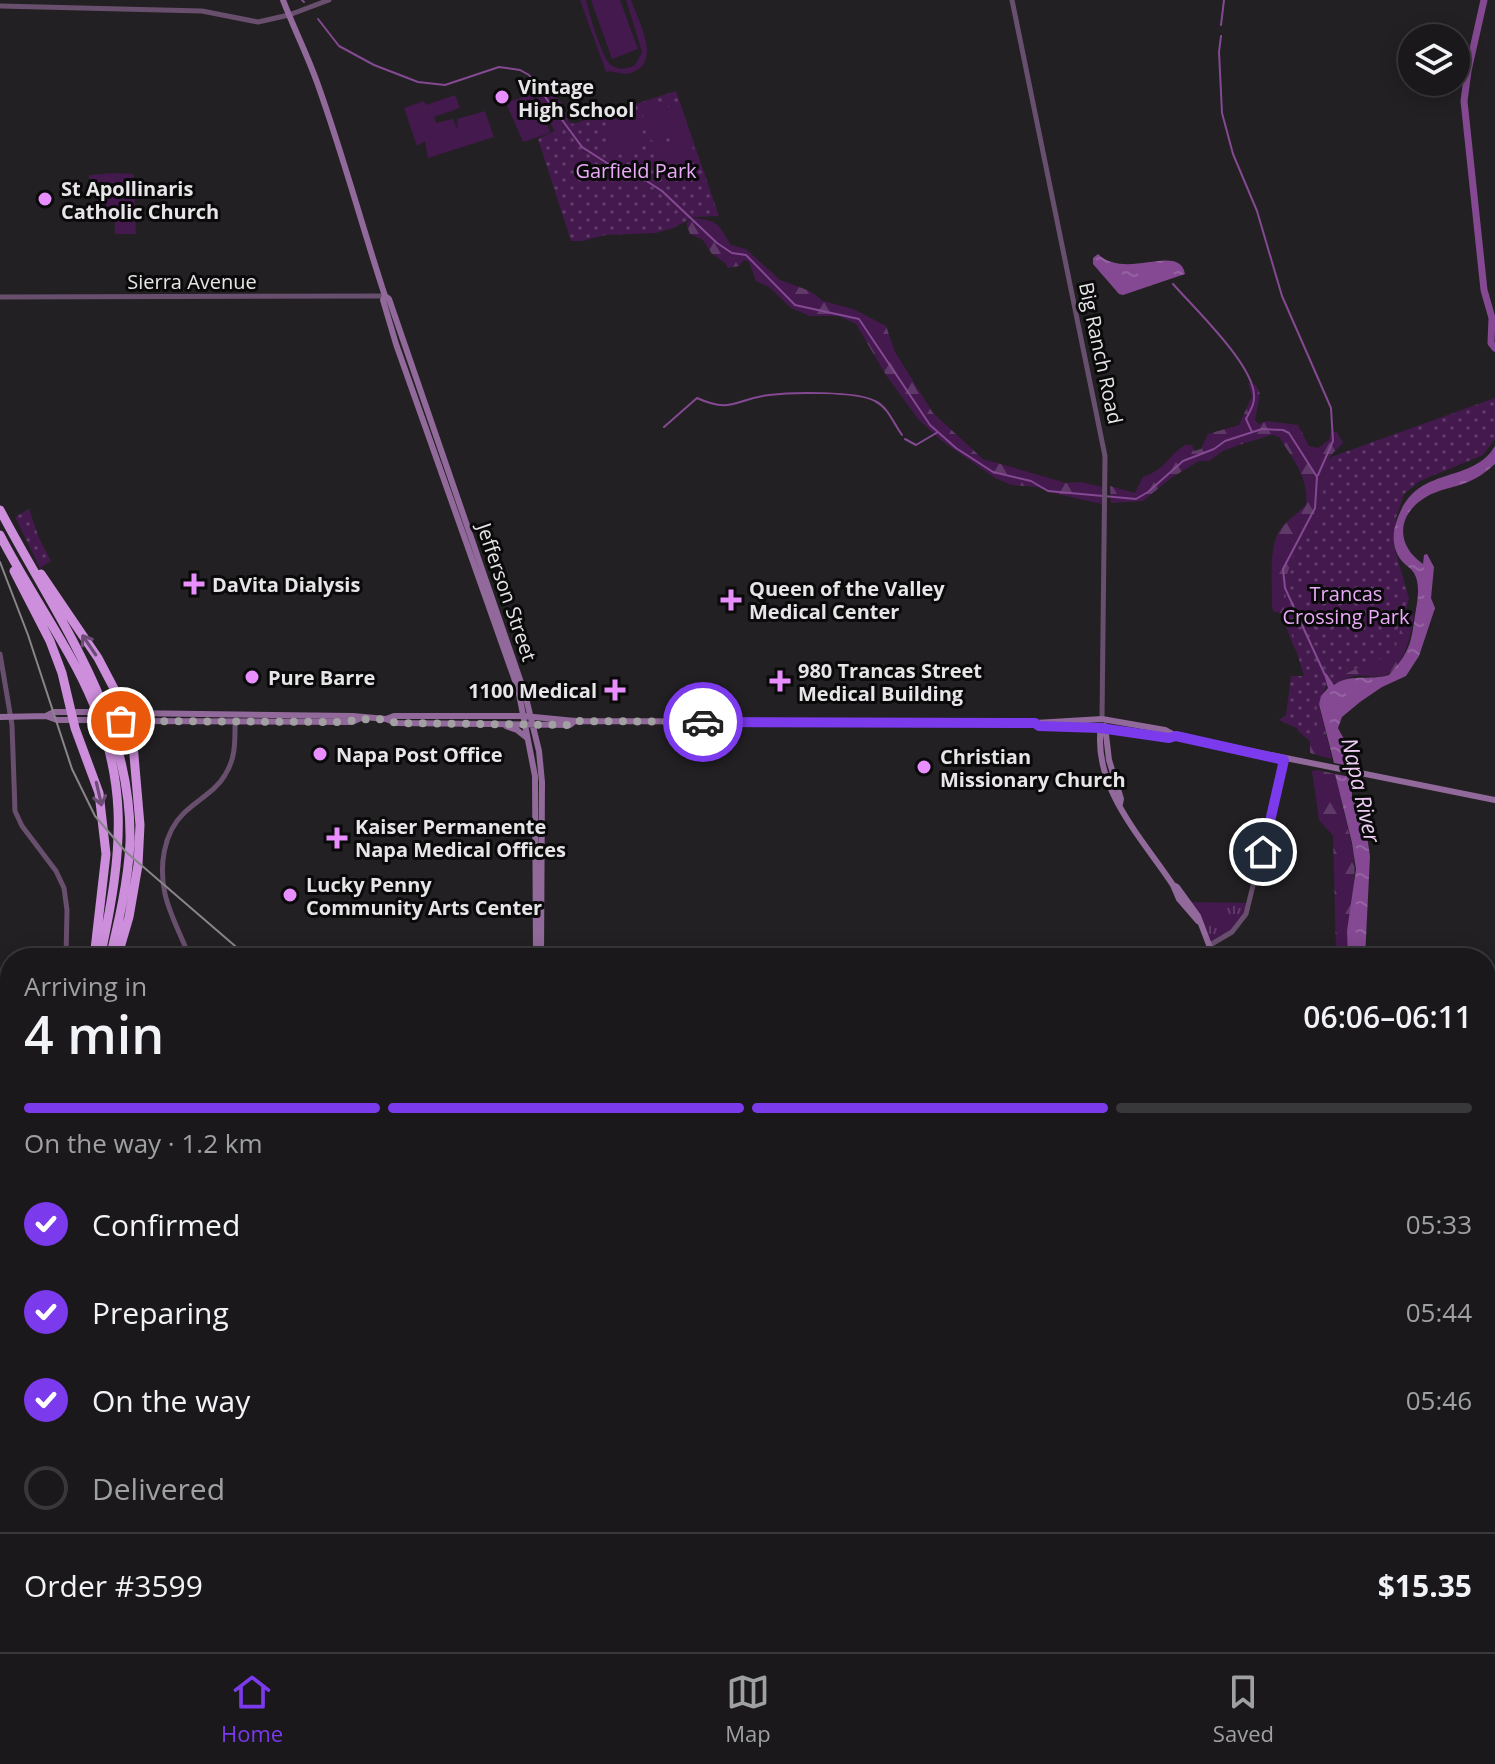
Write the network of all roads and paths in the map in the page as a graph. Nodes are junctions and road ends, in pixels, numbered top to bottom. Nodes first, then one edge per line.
1 (283, 0) edge
2 (329, 0) edge
3 (1012, 0) edge
4 (0, 6) edge
5 (289, 15) junction
6 (385, 296) junction
7 (0, 297) edge
8 (0, 510) edge
9 (7, 523) junction
10 (0, 535) edge
11 (0, 542) edge
12 (0, 654) edge
13 (524, 702) junction
14 (201, 713) junction
15 (76, 715) junction
16 (10, 716) junction
17 (326, 716) junction
18 (527, 716) junction
19 (0, 717) edge
20 (125, 717) junction
21 (235, 717) junction
22 (505, 717) junction
23 (361, 718) junction
24 (551, 718) junction
25 (386, 719) junction
26 (1102, 719) junction
27 (448, 720) junction
28 (174, 721) junction
29 (306, 721) junction
30 (575, 721) junction
31 (1035, 723) junction
32 (499, 724) junction
33 (529, 725) junction
34 (545, 725) junction
35 (1063, 727) junction
36 (1103, 729) junction
37 (1130, 731) junction
38 (1176, 736) junction
39 (533, 740) junction
40 (1100, 740) junction
41 (1109, 756) junction
42 (1284, 760) junction
43 (1106, 773) junction
44 (1119, 793) junction
45 (1495, 800) edge
46 (1120, 804) junction
47 (1210, 945) junction
48 (66, 948) edge
49 (95, 948) edge
50 (102, 948) edge
51 (112, 948) edge
52 (120, 948) edge
53 (186, 948) edge
54 (539, 948) edge
55 (1211, 948) edge

1 - 5 main road, Jefferson Street
2 - 5 street
3 - 26 street, Big Ranch Road
4 - 5 street
5 - 6 main road, Jefferson Street
6 - 7 street, Sierra Avenue
6 - 13 main road, Jefferson Street
8 - 9 highway
20 -> 9 highway
9 - 51 highway
10 - 50 highway
11 - 15 highway
12 - 16 street
13 - 18 main road, Jefferson Street
13 - 22 main road
13 - 24 main road
14 - 20 main road
14 - 21 main road
14 - 28 main road
15 - 16 main road
15 - 20 main road, bridge
15 - 20 main road, bridge
15 -> 49 highway
16 - 19 main road
16 - 48 street
17 - 21 main road
17 - 23 main road
17 - 29 main road
18 - 22 main road
18 - 24 main road
18 - 33 main road, Jefferson Street
20 - 28 main road
20 - 52 highway
21 - 28 main road
21 - 29 main road
21 - 53 street
22 - 27 main road
23 - 25 main road
23 - 29 main road
24 - 30 main road
25 - 27 main road
25 - 27 main road
26 - 31 main road
26 - 36 main road
26 - 38 main road
27 - 32 main road
30 - 31 main road
30 - 34 main road
31 - 35 main road
32 - 33 main road
32 - 39 main road
33 - 34 main road
33 - 39 main road, Jefferson Street
34 - 39 main road
35 - 36 main road
35 - 40 main road
36 - 37 main road
36 - 40 main road
36 - 41 main road
37 - 38 main road
37 - 41 main road
38 - 42 main road
39 - 54 main road, Jefferson Street
40 - 43 main road
41 - 44 main road
42 - 45 main road
42 - 47 street
43 - 44 main road
43 - 46 main road
44 - 46 main road
46 - 47 main road
47 - 55 main road

